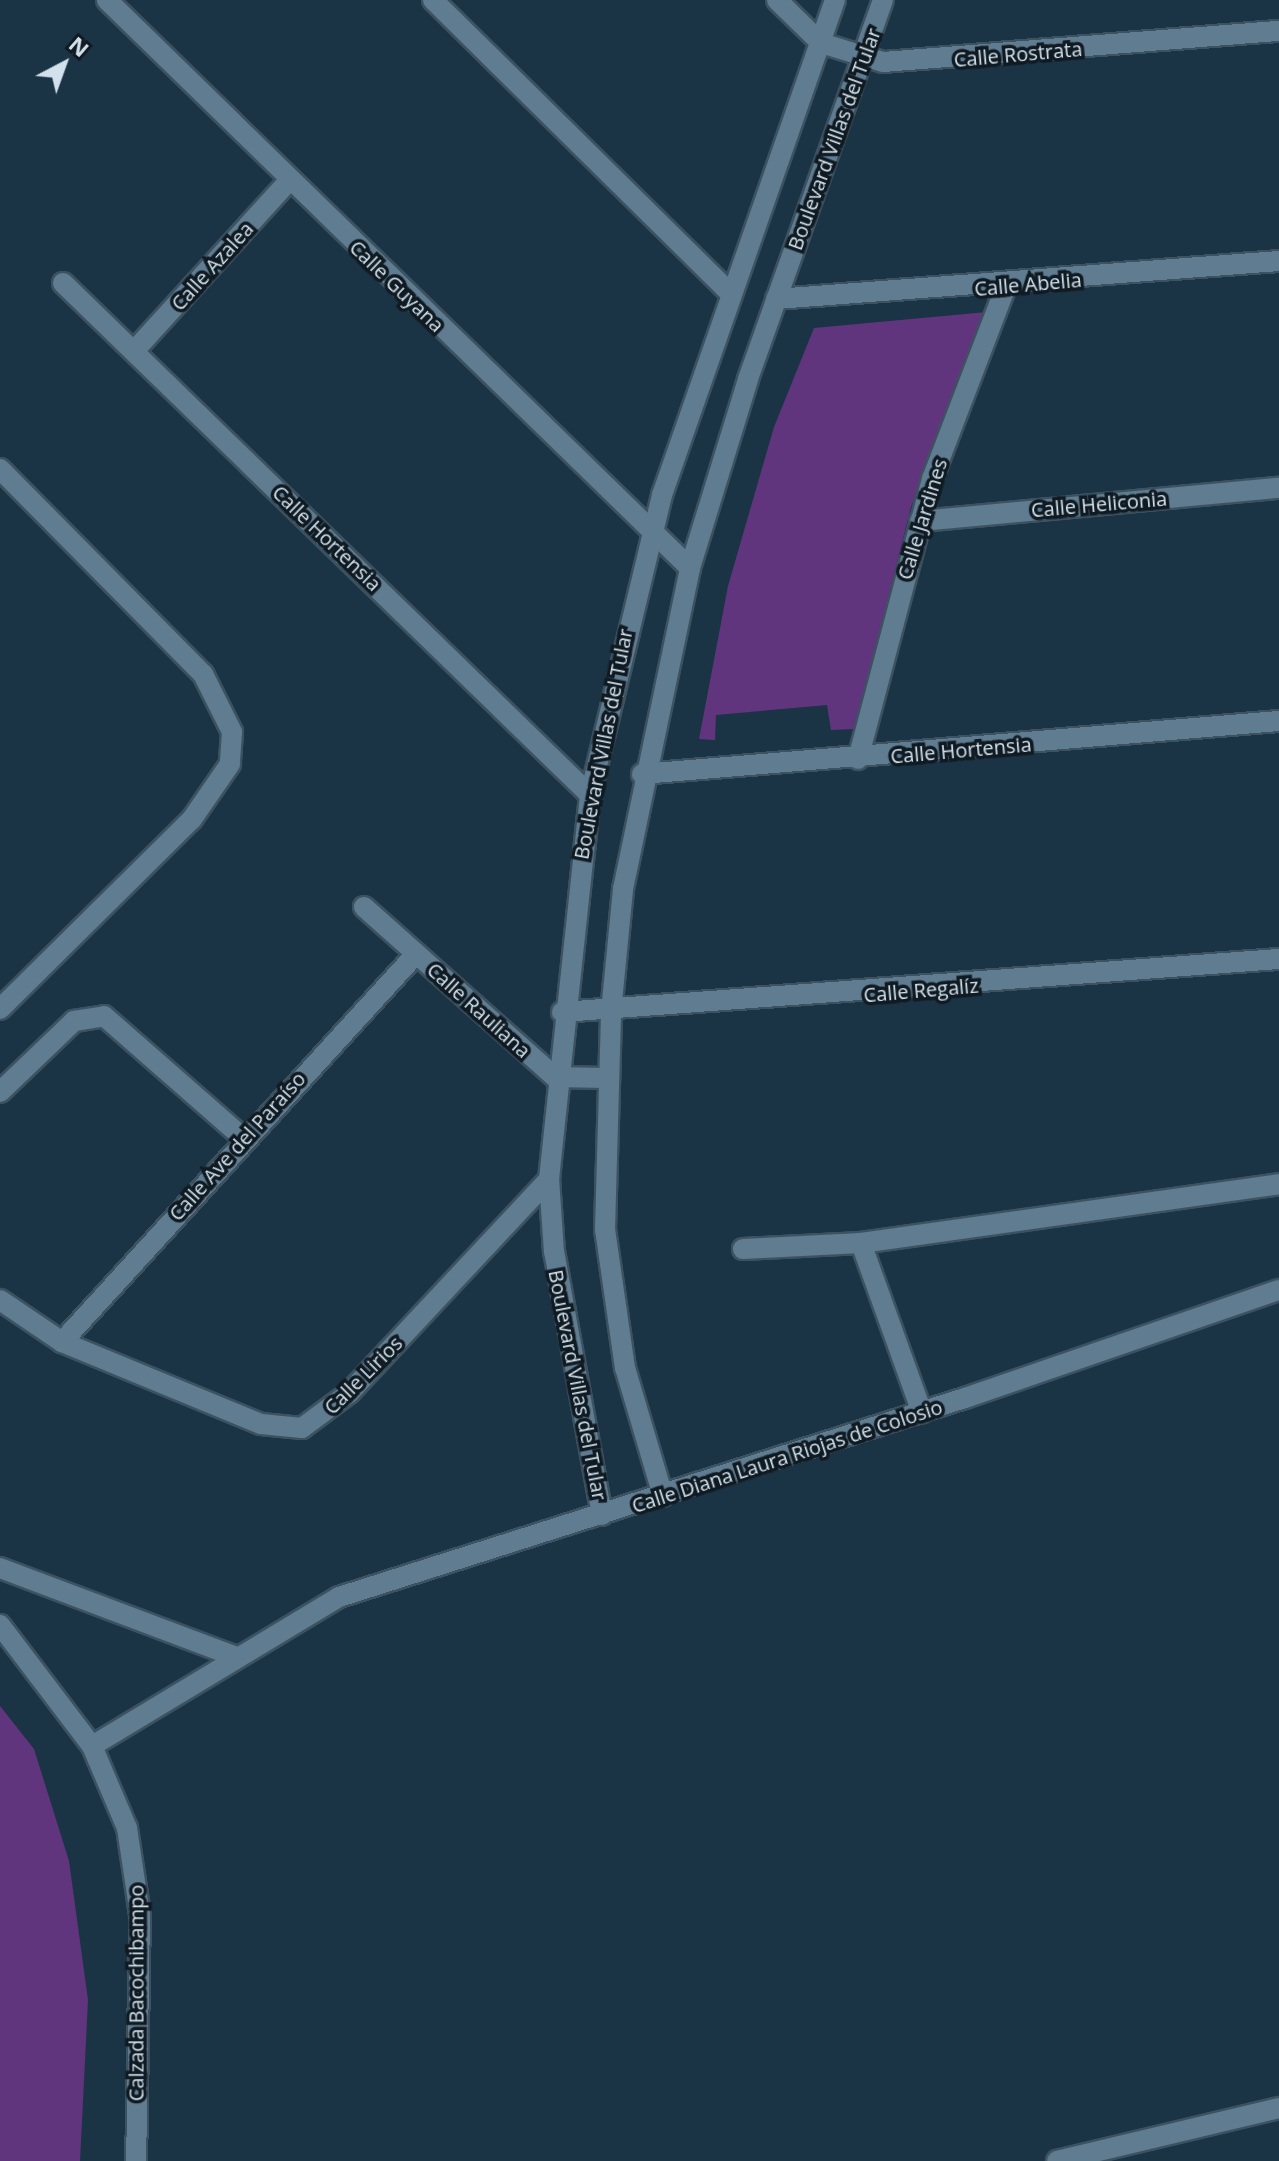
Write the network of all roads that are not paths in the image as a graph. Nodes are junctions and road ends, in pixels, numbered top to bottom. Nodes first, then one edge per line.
1 (107, 0) edge
2 (433, 0) edge
3 (777, 0) edge
4 (835, 0) edge
5 (883, 0) edge
6 (1279, 31) edge
7 (821, 43) junction
8 (864, 60) junction
9 (289, 181) junction
10 (1279, 261) edge
11 (63, 283) dead end
12 (1006, 286) junction
13 (729, 292) junction
14 (776, 299) junction
15 (135, 350) junction
16 (0, 469) edge
17 (1279, 488) edge
18 (920, 521) junction
19 (651, 533) junction
20 (690, 568) junction
21 (1279, 721) edge
22 (858, 759) junction
23 (642, 774) junction
24 (590, 795) junction
25 (364, 907) dead end
26 (416, 954) junction
27 (1279, 959) edge
28 (0, 1009) edge
29 (562, 1012) junction
30 (611, 1012) junction
31 (555, 1077) junction
32 (607, 1078) junction
33 (0, 1092) edge
34 (242, 1137) junction
35 (549, 1179) junction
36 (1279, 1184) edge
37 (861, 1243) junction
38 (743, 1249) dead end
39 (1279, 1290) edge
40 (0, 1300) edge
41 (62, 1342) junction
42 (922, 1412) junction
43 (663, 1496) junction
44 (602, 1515) junction
45 (0, 1568) edge
46 (0, 1625) edge
47 (237, 1657) junction
48 (92, 1746) junction
49 (1279, 2108) edge
50 (136, 2161) edge
51 (1057, 2161) edge

1 - 9 street, Calle Guyana
2 - 13 street
3 - 7 street, Calle Rostrata
4 - 7 street, Boulevard Villas del Tular
5 - 8 street, Boulevard Villas del Tular
6 - 8 street, Calle Rostrata
7 - 8 street, Calle Rostrata
7 - 13 street, Boulevard Villas del Tular
8 - 14 street, Boulevard Villas del Tular
9 - 15 street, Calle Azalea
9 - 19 street, Calle Guyana
10 - 12 street, Calle Abelia
11 - 15 street, Calle Hortensia
12 - 14 street, Calle Abelia
12 - 18 street, Calle Jardines
13 - 19 street, Boulevard Villas del Tular
14 - 20 street, Boulevard Villas del Tular
15 - 24 street, Calle Hortensia
16 - 28 street
17 - 18 street, Calle Heliconia
18 - 22 street, Calle Jardines
19 - 20 street, Calle Guyana
19 - 24 street, Boulevard Villas del Tular
20 - 23 street, Boulevard Villas del Tular
21 - 22 street, Calle Hortensia
22 - 23 street, Calle Hortensia
23 - 30 street, Boulevard Villas del Tular
24 - 29 street, Boulevard Villas del Tular
25 - 26 street, Calle Rauliana
26 - 31 street, Calle Rauliana
26 - 34 street, Calle Ave del Paraíso
27 - 30 street, Calle Regalíz
29 - 30 street, Calle Regalíz
29 - 31 street, Boulevard Villas del Tular
30 - 32 street, Boulevard Villas del Tular
31 - 32 street
31 - 35 street, Boulevard Villas del Tular
32 - 43 street, Boulevard Villas del Tular
33 - 34 street
34 - 41 street, Calle Ave del Paraíso
35 - 41 street, Calle Lirios
35 - 44 street, Boulevard Villas del Tular
36 - 37 street
37 - 38 street
37 - 42 street
39 - 42 street, Calle Diana Laura Riojas de Colosio
40 - 41 street, Calle Lirios
42 - 43 street, Calle Diana Laura Riojas de Colosio
43 - 44 street, Calle Diana Laura Riojas de Colosio
44 - 47 street, Calle Diana Laura Riojas de Colosio
45 - 47 street
46 - 48 street, Calzada Bacochibampo
47 - 48 street, Calle Diana Laura Riojas de Colosio
48 - 50 street, Calzada Bacochibampo
49 - 51 street

